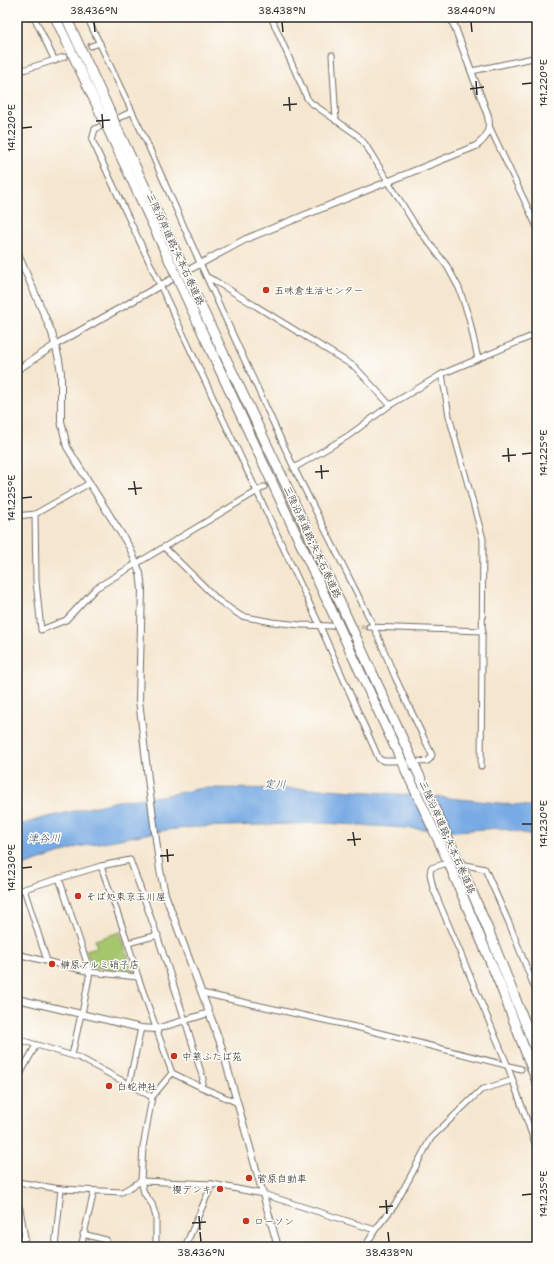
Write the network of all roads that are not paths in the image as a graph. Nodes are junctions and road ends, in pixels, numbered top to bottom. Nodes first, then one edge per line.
1 (34, 17) edge
2 (56, 17) edge
3 (66, 17) edge
4 (88, 17) edge
5 (271, 17) edge
6 (450, 17) edge
7 (100, 43) junction
8 (91, 46) dead end
9 (332, 55) dead end
10 (537, 56) edge
11 (64, 57) dead end
12 (55, 61) junction
13 (472, 71) junction
14 (17, 72) edge
15 (105, 112) junction
16 (131, 112) junction
17 (336, 120) junction
18 (112, 127) junction
19 (490, 128) junction
20 (388, 182) junction
21 (537, 227) edge
22 (17, 252) edge
23 (200, 263) junction
24 (207, 277) junction
25 (161, 285) junction
26 (537, 334) edge
27 (55, 345) junction
28 (478, 359) junction
29 (17, 370) edge
30 (442, 374) junction
31 (390, 405) junction
32 (294, 468) junction
33 (90, 483) junction
34 (264, 487) tunnel mouth
35 (256, 492) junction
36 (34, 514) junction
37 (17, 516) edge
38 (164, 547) junction
39 (137, 562) junction
40 (320, 626) junction
41 (331, 626) tunnel mouth
42 (372, 627) junction
43 (483, 631) junction
44 (400, 763) junction
45 (417, 763) junction
46 (481, 766) dead end
47 (446, 863) junction
48 (463, 864) junction
49 (102, 866) junction
50 (59, 878) junction
51 (24, 889) junction
52 (17, 891) edge
53 (158, 935) junction
54 (128, 943) junction
55 (17, 954) edge
56 (47, 961) junction
57 (90, 972) junction
58 (138, 977) junction
59 (202, 994) junction
60 (537, 994) edge
61 (17, 999) edge
62 (209, 1013) junction
63 (82, 1014) junction
64 (185, 1020) junction
65 (141, 1028) junction
66 (156, 1029) junction
67 (17, 1039) edge
68 (36, 1045) junction
69 (537, 1053) edge
70 (72, 1055) junction
71 (507, 1064) junction
72 (521, 1069) dead end
73 (172, 1073) junction
74 (17, 1080) edge
75 (512, 1080) junction
76 (537, 1082) edge
77 (129, 1084) junction
78 (201, 1087) junction
79 (152, 1098) junction
80 (238, 1103) junction
81 (537, 1149) edge
82 (141, 1181) junction
83 (17, 1182) edge
84 (212, 1184) junction
85 (61, 1189) junction
86 (94, 1191) junction
87 (263, 1194) junction
88 (17, 1209) edge
89 (375, 1230) junction
90 (83, 1234) junction
91 (17, 1239) edge
92 (55, 1247) edge
93 (81, 1247) edge
94 (105, 1247) edge
95 (156, 1247) edge
96 (185, 1247) edge
97 (278, 1247) edge
98 (365, 1247) edge

1 - 12 street
2 - 15 highway, 三陸沿岸道路;矢本石巻道路
3 - 15 highway, 三陸沿岸道路;矢本石巻道路
4 - 7 street
5 - 17 street
6 - 13 street
7 - 8 street
7 - 16 street
9 - 17 street
10 - 13 street
11 - 12 street
12 - 14 street
13 - 19 street
15 - 18 highway, 三陸沿岸道路;矢本石巻道路, bridge
16 - 23 street
16 - 25 street
17 - 20 street
18 - 44 highway, 三陸沿岸道路;矢本石巻道路, bridge
18 - 45 highway, 三陸沿岸道路;矢本石巻道路, bridge
19 - 20 street
19 - 21 street
20 - 23 street
20 - 28 street
22 - 27 street
23 - 24 street
23 - 25 street
24 - 31 street
24 - 32 street
25 - 27 street
25 - 35 street
26 - 28 street
27 - 29 street
27 - 33 street
28 - 30 street
30 - 31 street
30 - 43 street
31 - 32 street
32 - 42 street
33 - 36 street
33 - 39 street
34 - 35 street
35 - 38 street
35 - 40 street
36 - 37 street
36 - 39 street
38 - 39 street
38 - 40 street
39 - 59 street
40 - 41 street
40 - 44 street
42 - 43 street
42 - 45 street
43 - 46 street
44 - 47 highway, 三陸沿岸道路;矢本石巻道路
45 - 48 highway, 三陸沿岸道路;矢本石巻道路
47 - 71 street
47 - 76 highway, 三陸沿岸道路;矢本石巻道路
48 - 60 street
48 - 69 highway, 三陸沿岸道路;矢本石巻道路
49 - 50 street
49 - 53 street
49 - 54 street
50 - 51 street
50 - 57 street
51 - 52 street
51 - 56 street
53 - 54 street
53 - 64 street
54 - 58 street
55 - 56 street
56 - 57 street
57 - 58 street
57 - 63 street
58 - 66 street
59 - 62 street
59 - 71 street
61 - 63 street
62 - 64 street
62 - 80 street
63 - 65 street
63 - 70 street
64 - 66 street
64 - 78 street
65 - 66 street
65 - 77 street
66 - 73 street
67 - 68 street
68 - 70 street
68 - 74 street
70 - 77 street
71 - 72 street
71 - 75 street
73 - 78 street
73 - 79 street
75 - 81 street
75 - 89 street
77 - 79 street
78 - 80 street
79 - 82 street
80 - 87 street
82 - 84 street
82 - 86 street
82 - 95 street
83 - 85 street
84 - 87 street
84 - 96 street
85 - 86 street
85 - 92 street
86 - 90 street
87 - 89 street
87 - 97 street
88 - 91 street
89 - 98 street
90 - 93 street
90 - 94 street

